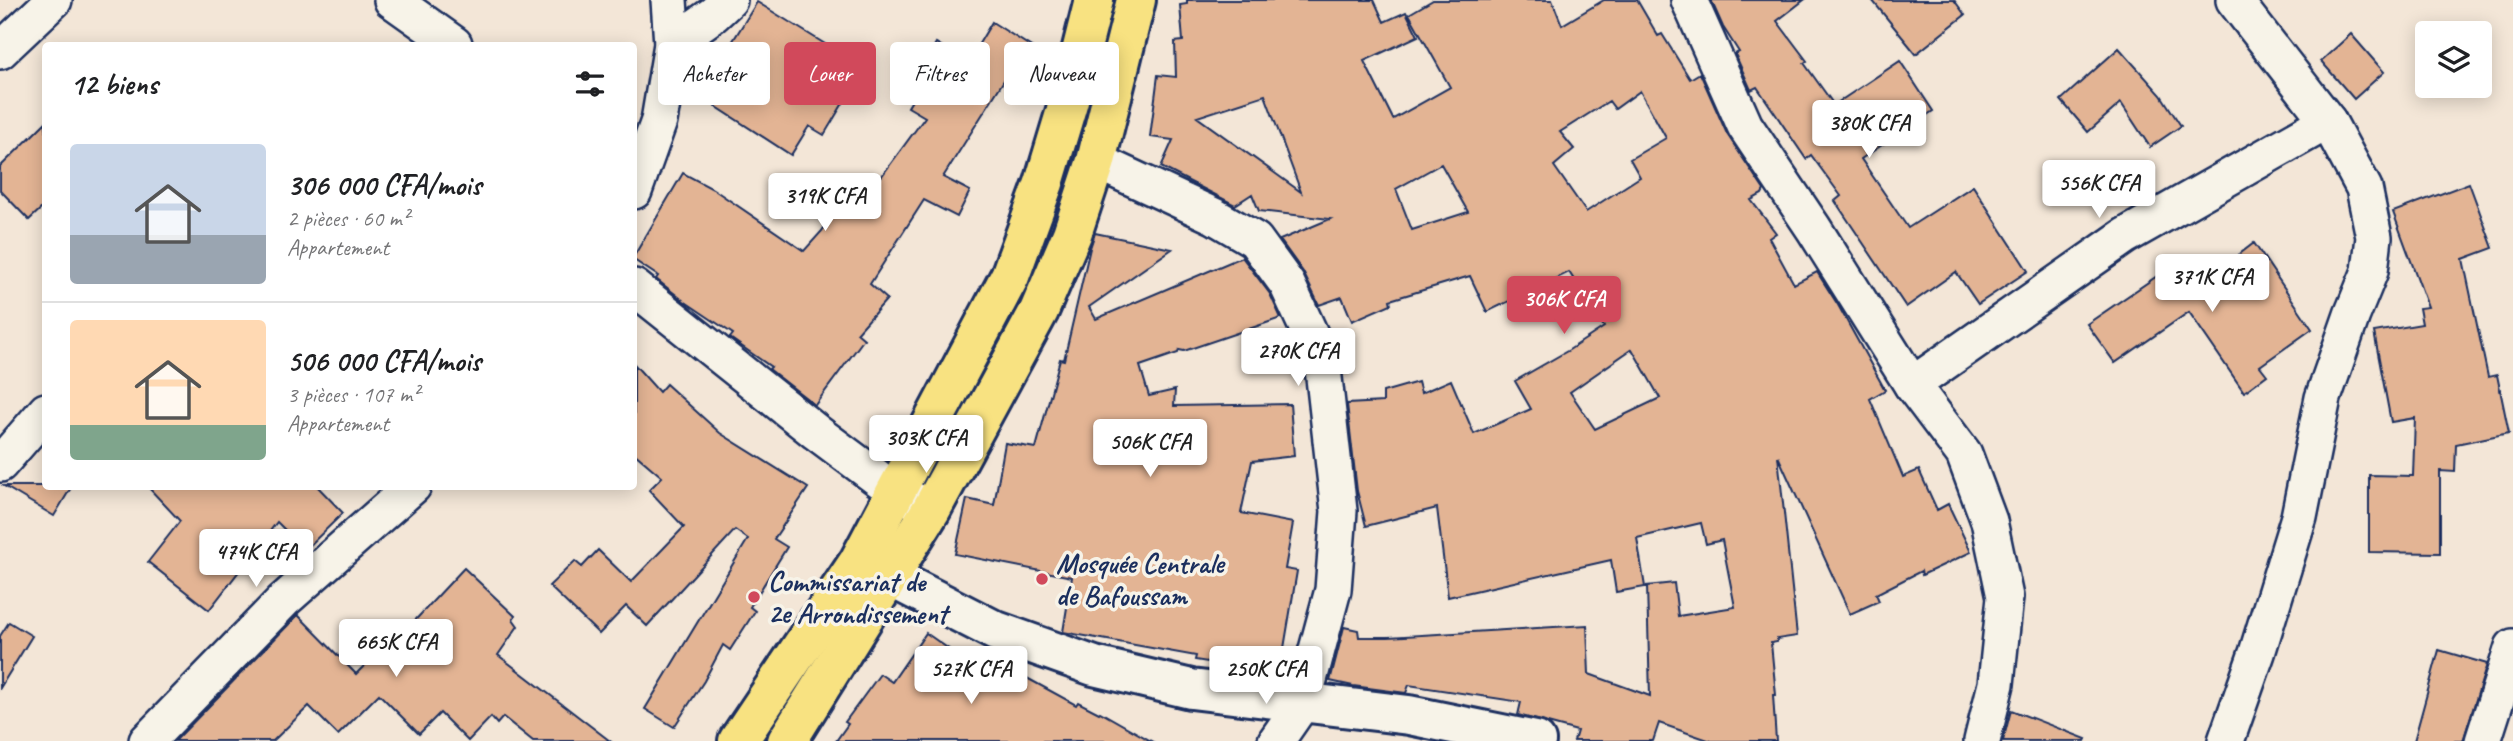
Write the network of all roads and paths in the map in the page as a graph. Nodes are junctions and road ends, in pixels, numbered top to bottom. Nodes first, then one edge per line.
1 (54, 0) edge
2 (392, 0) edge
3 (432, 0) edge
4 (669, 0) edge
5 (729, 0) edge
6 (1094, 0) edge
7 (1136, 0) edge
8 (1689, 0) edge
9 (2234, 0) edge
10 (450, 42) edge
11 (453, 42) edge
12 (672, 42) edge
13 (675, 42) edge
14 (0, 51) edge
15 (662, 105) edge
16 (2328, 121) junction
17 (1096, 161) junction
18 (637, 183) edge
19 (637, 289) edge
20 (1912, 385) junction
21 (42, 416) edge
22 (0, 464) edge
23 (408, 490) edge
24 (895, 491) junction
25 (932, 510) junction
26 (875, 570) junction
27 (2513, 648) edge
28 (1303, 702) junction
29 (147, 741) edge
30 (738, 741) edge
31 (787, 741) edge
32 (1276, 741) edge
33 (1536, 741) edge
34 (1982, 741) edge
35 (2226, 741) edge
36 (2483, 741) edge

1 - 14 street
2 - 10 street
3 - 11 street
4 - 12 street
5 - 13 street
6 - 24 highway
7 - 17 highway
8 - 20 street
9 - 16 street
15 - 18 street
16 - 20 street
16 - 35 street
17 - 25 highway
17 - 28 street
19 - 24 street
20 - 34 street
21 - 22 street
23 - 29 street
24 - 25 street
24 - 26 highway
25 - 26 highway
26 - 28 street
26 - 30 highway
26 - 31 highway
27 - 36 street
28 - 32 street
28 - 33 street

